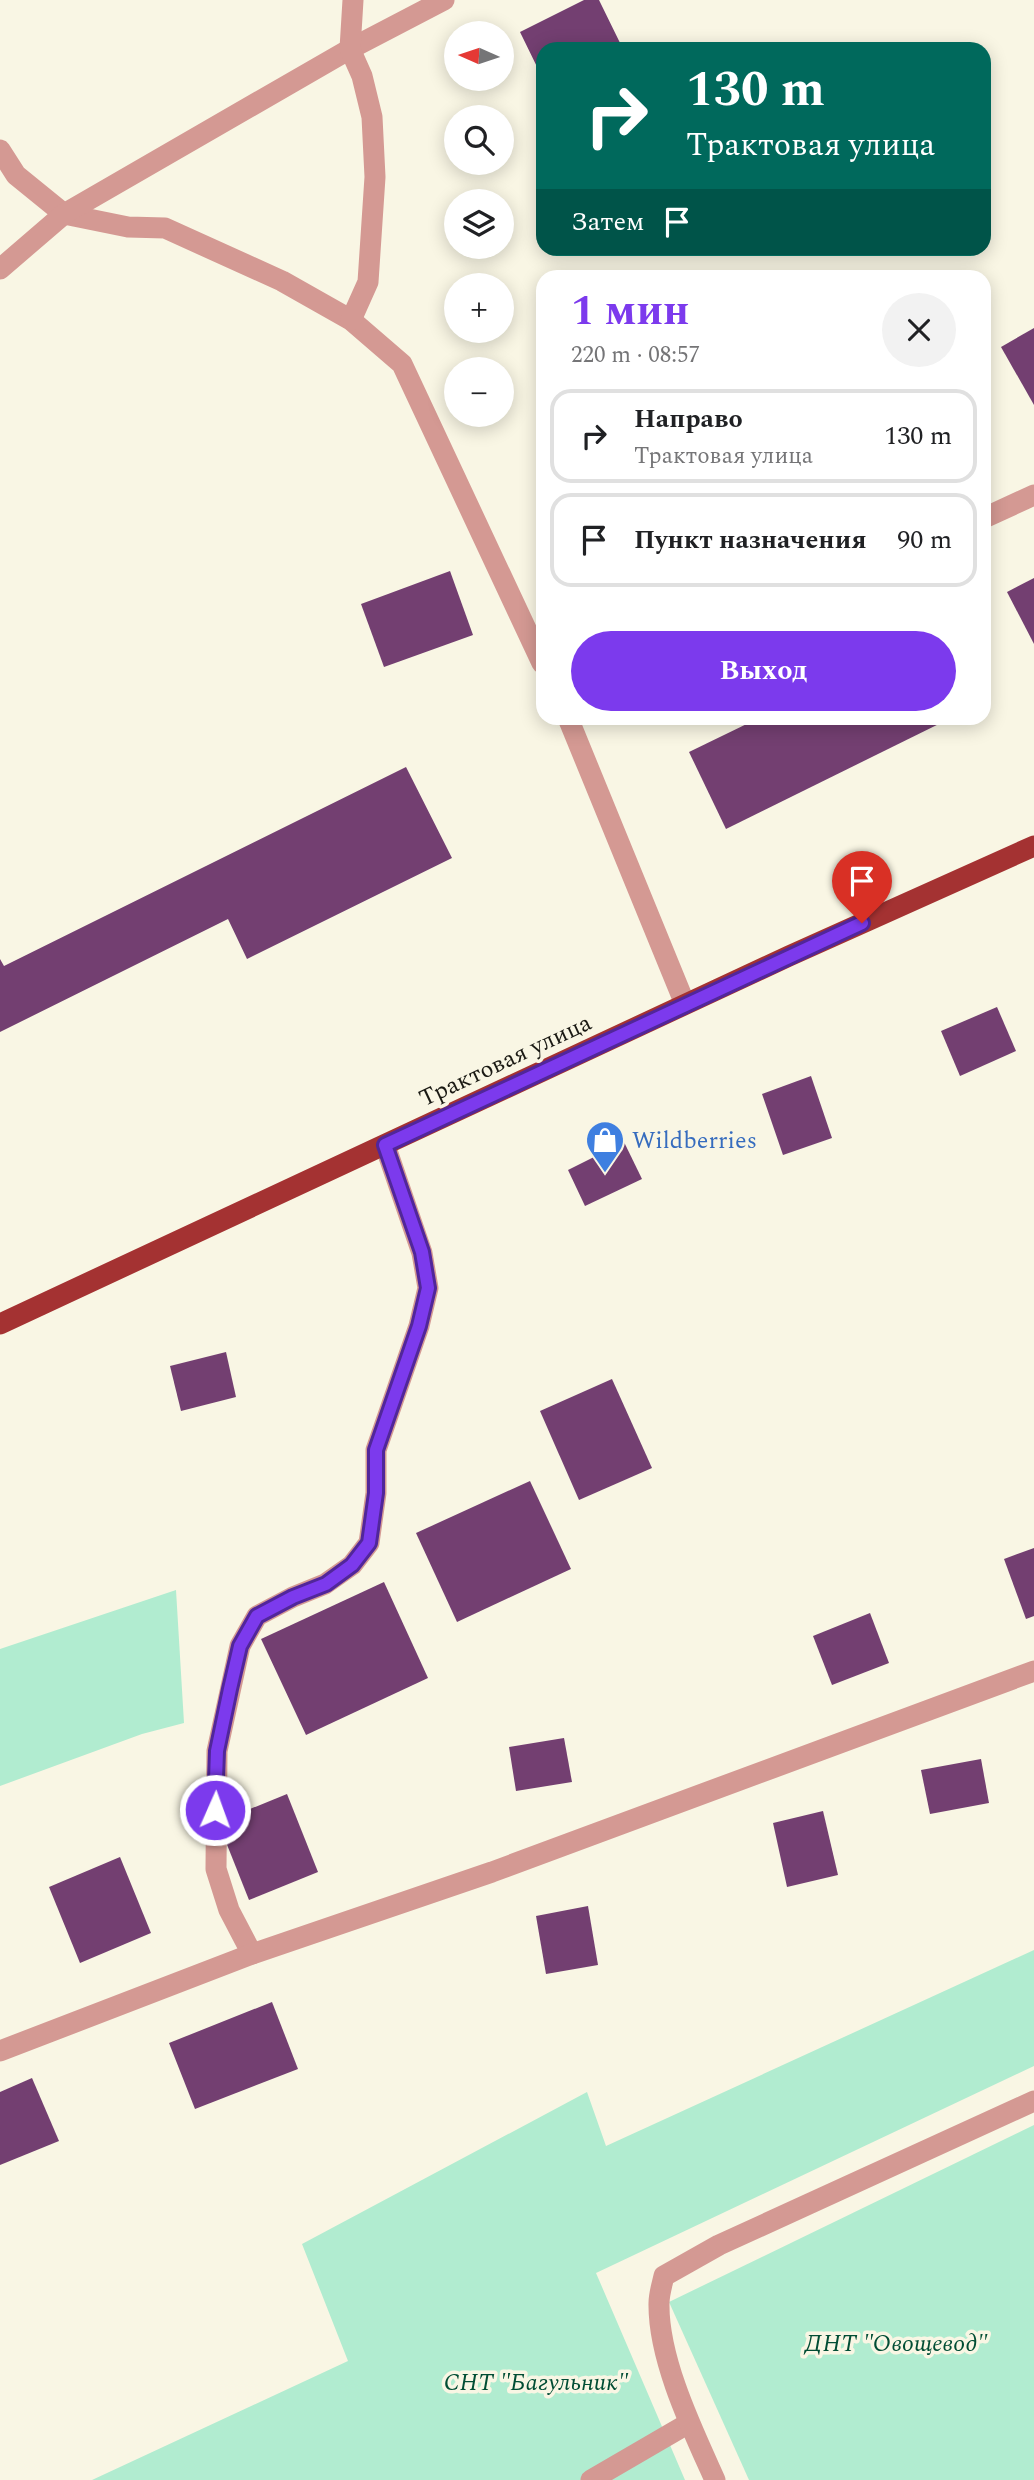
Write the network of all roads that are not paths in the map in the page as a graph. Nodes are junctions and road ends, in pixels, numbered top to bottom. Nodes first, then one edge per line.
1 (353, 0) edge
2 (444, 0) edge
3 (350, 49) junction
4 (0, 150) edge
5 (64, 214) junction
6 (0, 269) edge
7 (351, 320) junction
8 (1034, 495) edge
9 (991, 515) edge
10 (536, 650) edge
11 (571, 725) edge
12 (1034, 846) edge
13 (685, 1004) junction
14 (385, 1145) junction
15 (0, 1324) edge
16 (1034, 1671) edge
17 (252, 1954) junction
18 (0, 2051) edge
19 (1034, 2101) edge
20 (689, 2423) junction
21 (591, 2480) edge
22 (715, 2480) edge

1 - 3 street
2 - 3 street
3 - 5 street
3 - 7 street
4 - 5 street
5 - 6 street
5 - 7 street
7 - 10 street
8 - 9 street
11 - 13 street
12 - 13 highway, Трактовая улица
13 - 14 highway, Трактовая улица
14 - 15 highway, Трактовая улица
14 - 17 street
16 - 17 street
17 - 18 street
19 - 20 street
20 - 21 street
20 - 22 street

